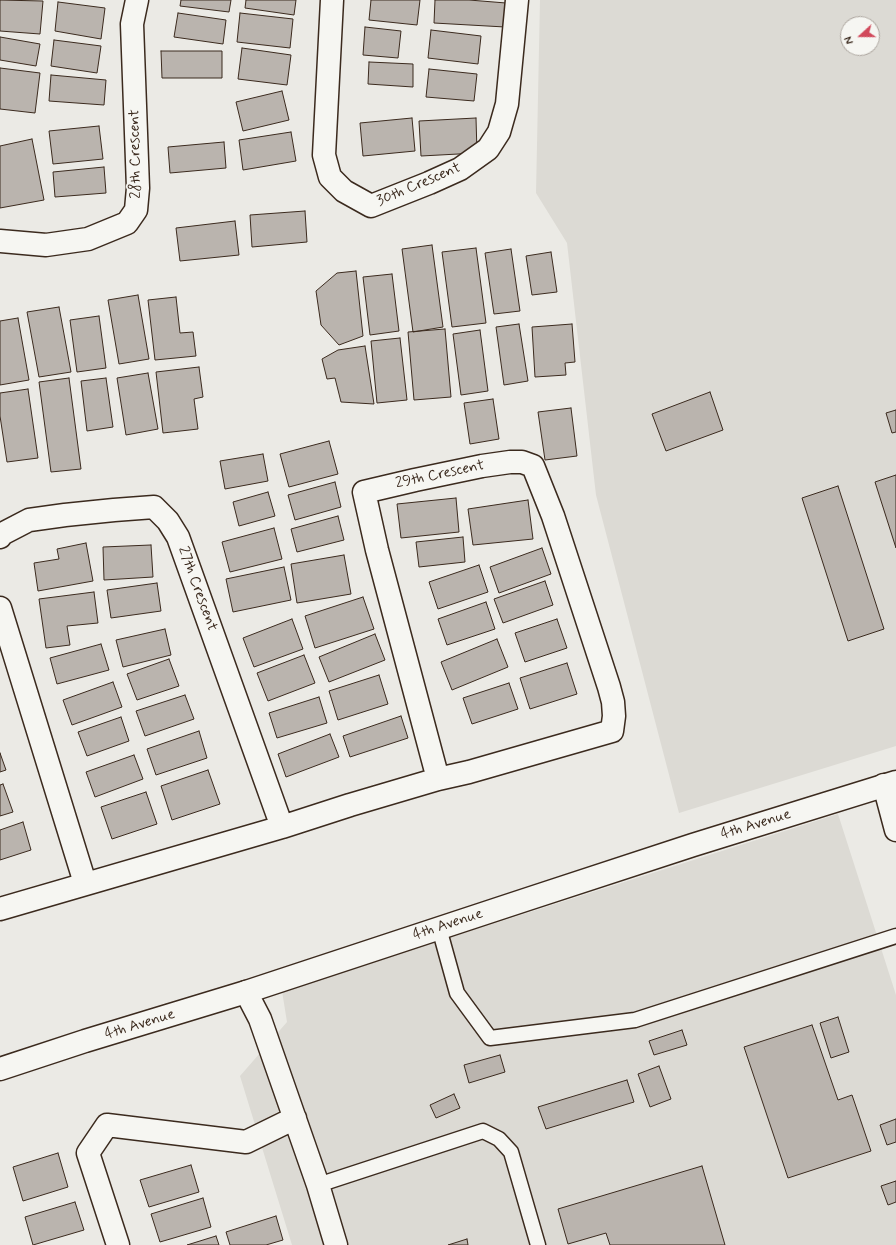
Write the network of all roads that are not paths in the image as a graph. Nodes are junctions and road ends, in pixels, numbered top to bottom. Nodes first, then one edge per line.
1 (137, 0) edge
2 (332, 0) edge
3 (518, 0) edge
4 (0, 241) edge
5 (0, 537) edge
6 (0, 608) edge
7 (438, 779) junction
8 (890, 784) edge
9 (282, 827) junction
10 (896, 830) edge
11 (86, 884) junction
12 (0, 909) edge
13 (439, 928) junction
14 (896, 936) edge
15 (246, 992) junction
16 (0, 1069) edge
17 (295, 1118) junction
18 (318, 1185) junction
19 (118, 1245) edge
20 (336, 1245) edge
21 (538, 1245) edge

1 - 4 street, 28th Crescent
2 - 3 street, 30th Crescent
5 - 9 street, 27th Crescent
6 - 11 street
7 - 7 street, 29th Crescent
7 - 9 street
8 - 10 street
8 - 13 street, 4th Avenue
9 - 11 street
11 - 12 street
13 - 14 lane
13 - 15 street, 4th Avenue
15 - 16 street, 4th Avenue
15 - 17 street
17 - 18 street
17 - 19 street
18 - 20 street
18 - 21 lane

